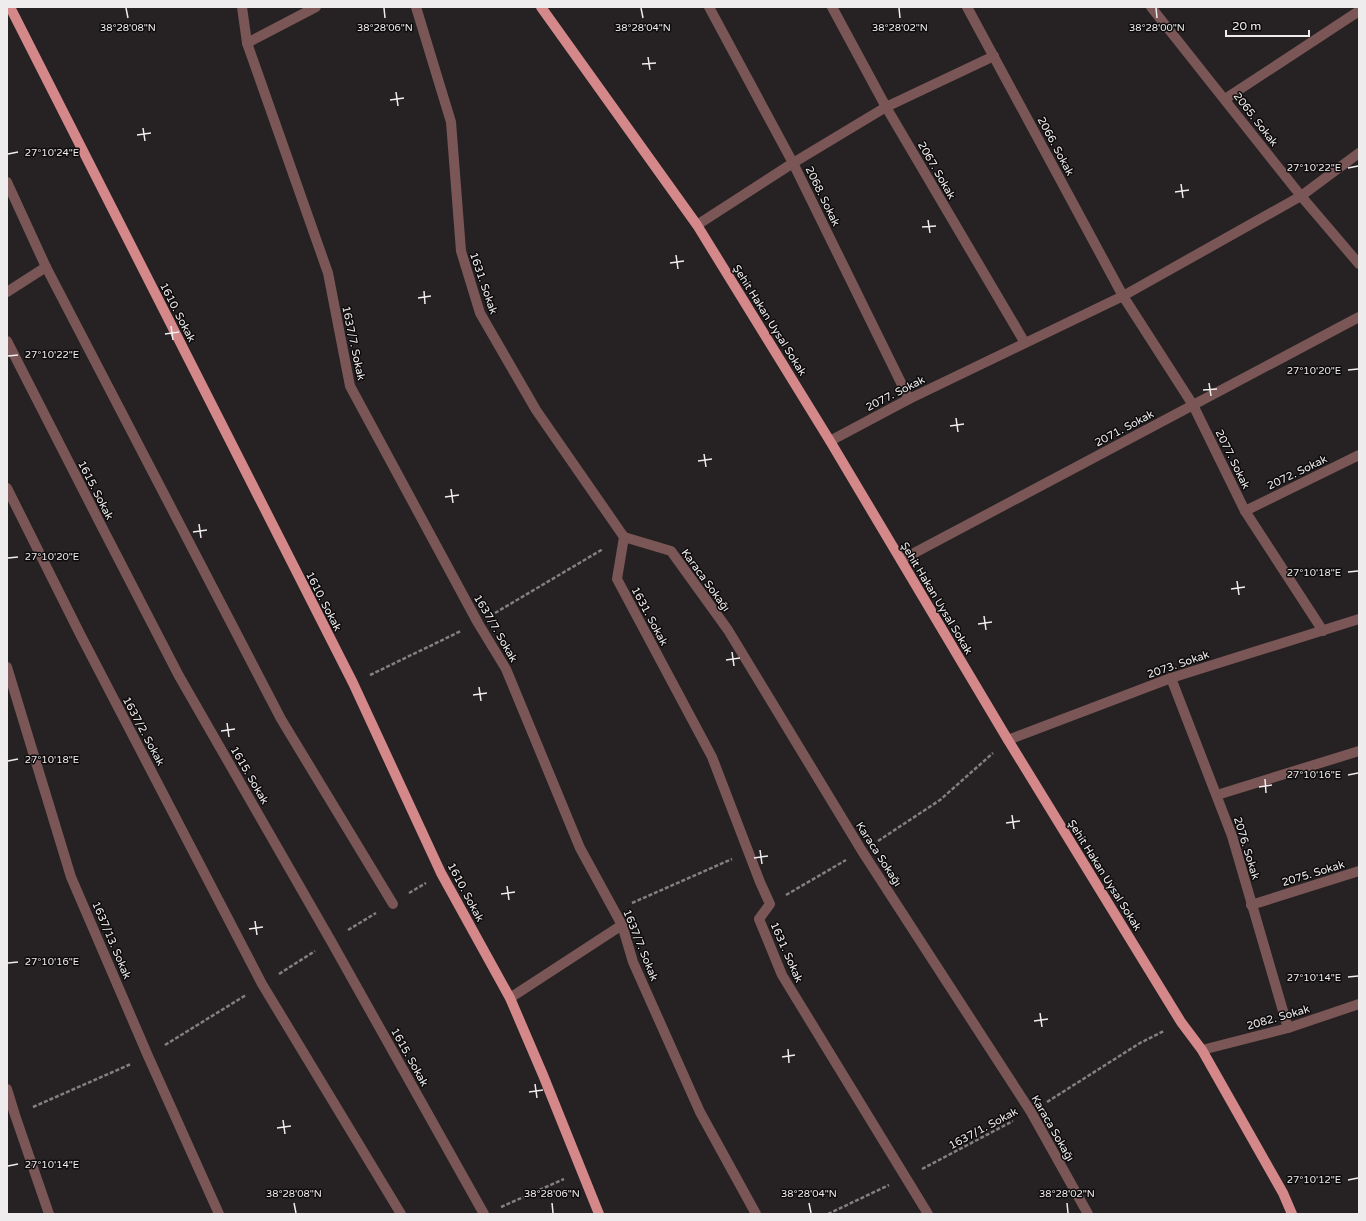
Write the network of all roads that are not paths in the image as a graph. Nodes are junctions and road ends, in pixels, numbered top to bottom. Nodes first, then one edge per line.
1 (10, 7) edge
2 (242, 7) edge
3 (316, 7) edge
4 (416, 7) edge
5 (541, 7) edge
6 (709, 7) edge
7 (832, 7) edge
8 (967, 7) edge
9 (1151, 7) edge
10 (1359, 11) edge
11 (247, 43) junction
12 (994, 56) junction
13 (1225, 99) junction
14 (886, 107) junction
15 (1359, 153) edge
16 (793, 163) junction
17 (7, 182) edge
18 (1301, 196) junction
19 (697, 224) junction
20 (1359, 264) edge
21 (46, 267) junction
22 (7, 292) edge
23 (1123, 296) junction
24 (1359, 317) edge
25 (7, 341) edge
26 (1025, 343) junction
27 (909, 399) junction
28 (1193, 405) junction
29 (830, 442) junction
30 (1359, 455) edge
31 (7, 488) edge
32 (1245, 511) junction
33 (624, 537) junction
34 (901, 560) junction
35 (1359, 619) edge
36 (1323, 631) junction
37 (7, 667) edge
38 (1171, 678) junction
39 (1008, 740) junction
40 (1359, 751) edge
41 (1217, 796) junction
42 (1359, 871) edge
43 (393, 904) road end
44 (1251, 905) junction
45 (622, 925) junction
46 (510, 998) junction
47 (1359, 1004) edge
48 (1288, 1028) junction
49 (1202, 1050) junction
50 (7, 1089) edge
51 (49, 1214) edge
52 (219, 1214) edge
53 (401, 1214) edge
54 (484, 1214) edge
55 (599, 1214) edge
56 (756, 1214) edge
57 (928, 1214) edge
58 (1088, 1214) edge
59 (1292, 1214) edge

1 - 46 main road, 1610. Sokak
2 - 11 street, 1637/7. Sokak
3 - 11 street
4 - 33 street, 1631. Sokak
5 - 19 main road, Şehit Hakan Uysal Sokak
6 - 16 street, 2068. Sokak
7 - 14 street, 2067. Sokak
8 - 12 street, 2066. Sokak
9 - 13 street, 2065. Sokak
10 - 13 street
11 - 45 street, 1637/7. Sokak
12 - 14 street
12 - 23 street, 2066. Sokak
13 - 18 street, 2065. Sokak
14 - 16 street
14 - 26 street, 2067. Sokak
15 - 18 street, 2077. Sokak
16 - 19 street
16 - 27 street, 2068. Sokak
17 - 21 street
18 - 20 street, 2065. Sokak
18 - 23 street, 2077. Sokak
19 - 29 main road, Şehit Hakan Uysal Sokak
21 - 22 street
21 - 43 street
23 - 26 street, 2077. Sokak
23 - 28 street, 2077. Sokak
24 - 28 street, 2071. Sokak
25 - 54 street, 1615. Sokak
26 - 27 street, 2077. Sokak
27 - 29 street, 2077. Sokak
28 - 32 street, 2077. Sokak
28 - 34 street, 2071. Sokak
29 - 34 main road, Şehit Hakan Uysal Sokak
30 - 32 street, 2072. Sokak
31 - 53 street, 1637/2. Sokak
32 - 36 street, 2077. Sokak
33 - 57 street, 1631. Sokak
33 - 58 street, Karaca Sokağı
34 - 39 main road, Şehit Hakan Uysal Sokak
35 - 36 street, 2073. Sokak
36 - 38 street, 2073. Sokak
37 - 52 street, 1637/13. Sokak
38 - 39 street, 2073. Sokak
38 - 41 street, 2076. Sokak
39 - 49 main road, Şehit Hakan Uysal Sokak
40 - 41 street
41 - 44 street, 2076. Sokak
42 - 44 street, 2075. Sokak
44 - 48 street, 2076. Sokak
45 - 46 street
45 - 56 street, 1637/7. Sokak
46 - 55 main road, 1610. Sokak
47 - 48 street, 2082. Sokak
48 - 49 street, 2082. Sokak
49 - 59 main road, Şehit Hakan Uysal Sokak
50 - 51 street

